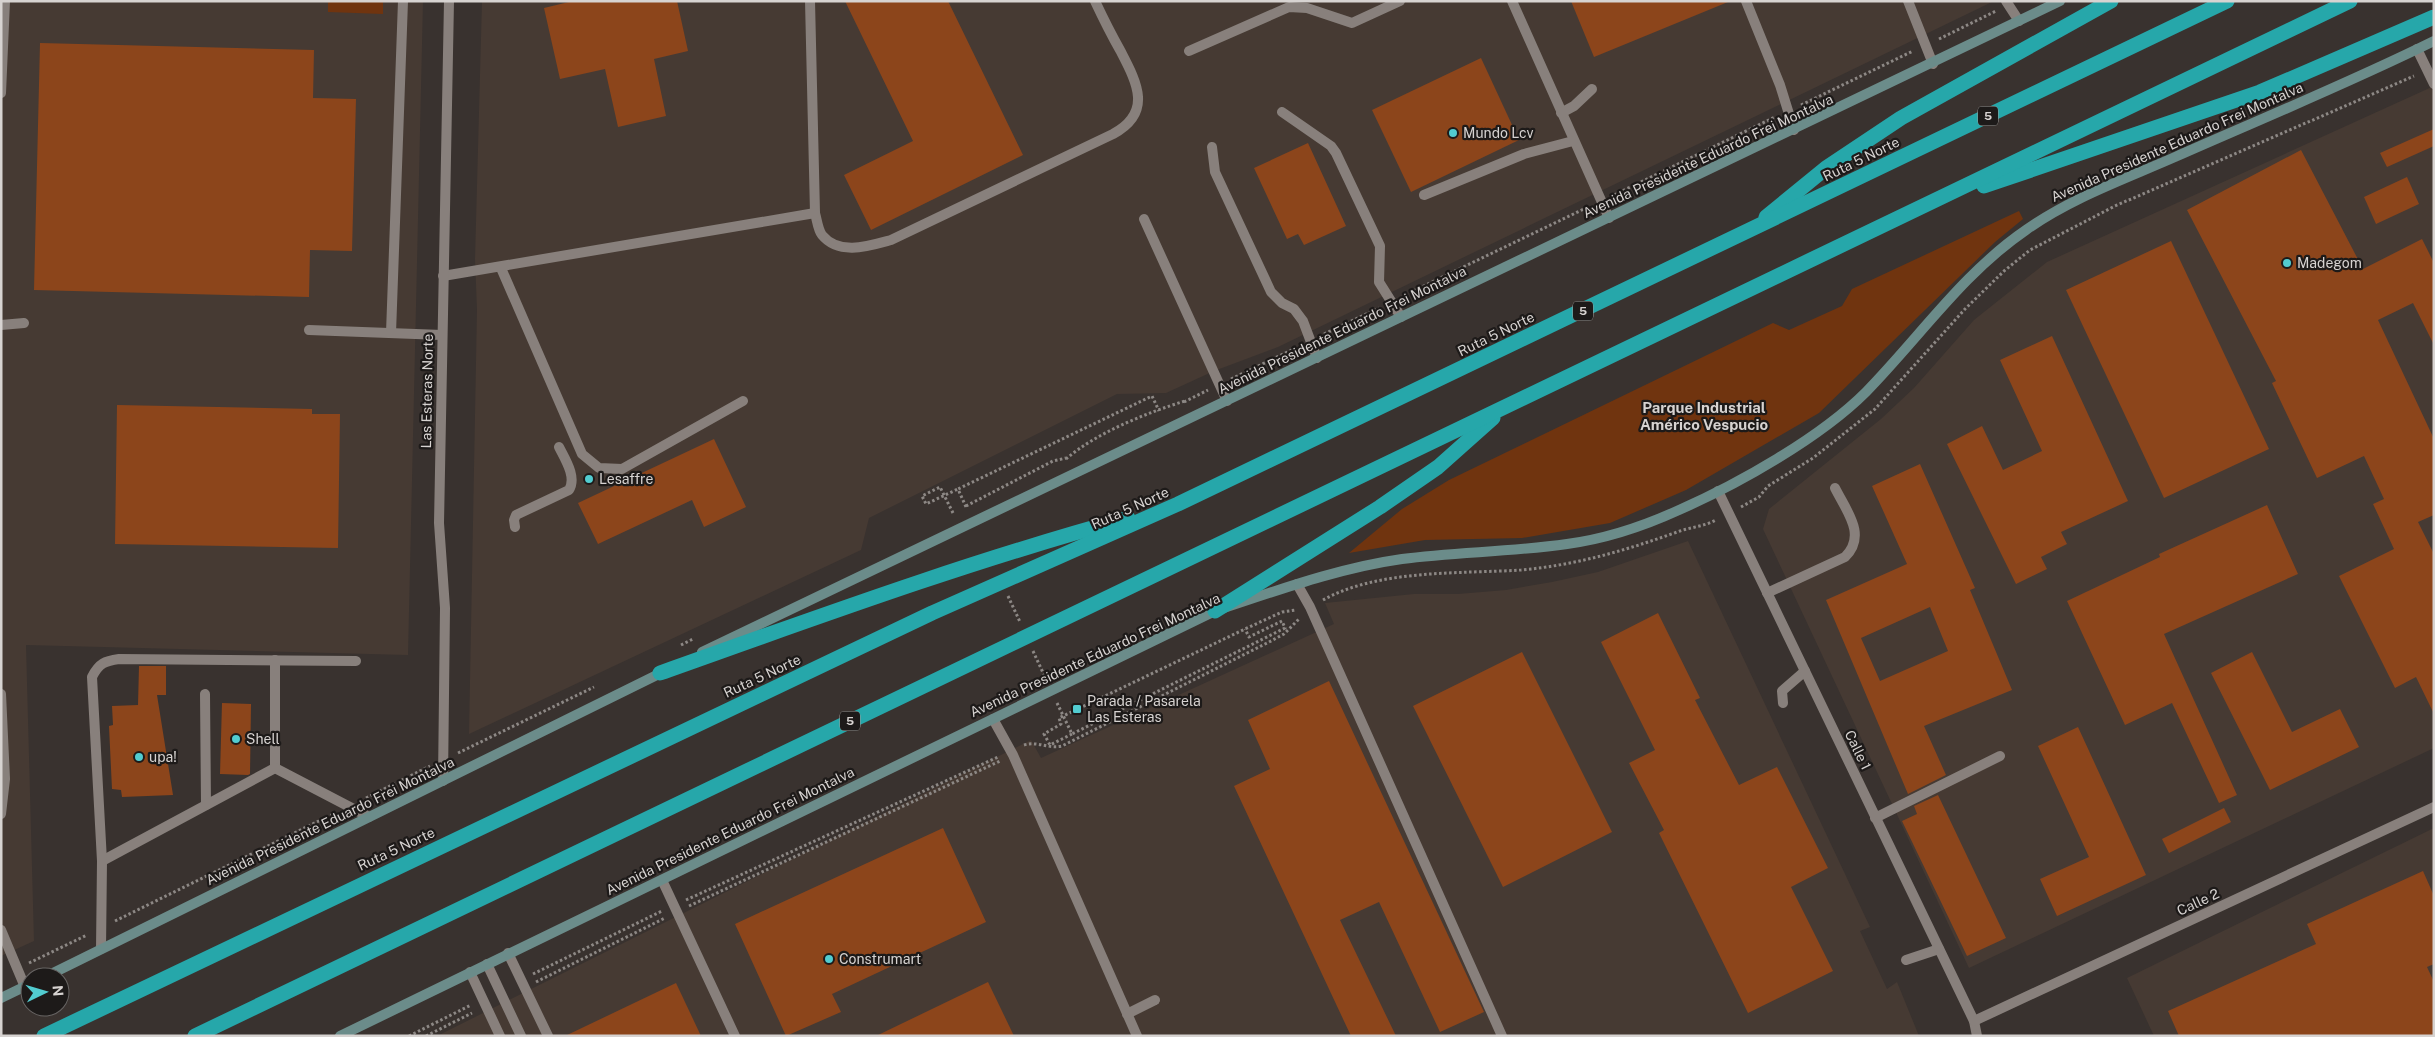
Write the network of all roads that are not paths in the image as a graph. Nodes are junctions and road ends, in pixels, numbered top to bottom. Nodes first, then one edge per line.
1 (5, 1) edge
2 (403, 1) edge
3 (448, 1) edge
4 (810, 1) edge
5 (1095, 1) edge
6 (1400, 1) edge
7 (1512, 1) edge
8 (1746, 1) edge
9 (1908, 1) edge
10 (2006, 1) edge
11 (2060, 1) edge
12 (2111, 1) edge
13 (2227, 1) edge
14 (2350, 1) edge
15 (2434, 17) edge
16 (2019, 21) junction
17 (2434, 41) edge
18 (2417, 49) junction
19 (1189, 51) dead end
20 (1933, 64) junction
21 (2434, 84) edge
22 (1592, 89) dead end
23 (1, 93) edge
24 (1282, 112) dead end
25 (1561, 113) junction
26 (1794, 130) junction
27 (1573, 141) junction
28 (1212, 147) dead end
29 (1424, 195) dead end
30 (1925, 205) junction
31 (815, 213) junction
32 (1609, 218) junction
33 (1144, 219) dead end
34 (1750, 231) junction
35 (501, 268) junction
36 (443, 276) junction
37 (1401, 317) junction
38 (24, 323) dead end
39 (1, 324) edge
40 (309, 330) dead end
41 (391, 333) junction
42 (442, 335) junction
43 (1317, 358) junction
44 (743, 401) dead end
45 (1227, 401) junction
46 (1506, 407) junction
47 (559, 446) dead end
48 (1836, 488) dead end
49 (1718, 491) junction
50 (1178, 504) junction
51 (515, 528) dead end
52 (1297, 584) junction
53 (1767, 593) junction
54 (1215, 611) junction
55 (275, 660) junction
56 (356, 660) dead end
57 (1805, 672) junction
58 (660, 673) junction
59 (1, 694) edge
60 (205, 694) dead end
61 (1783, 703) dead end
62 (993, 719) junction
63 (2000, 756) dead end
64 (275, 768) junction
65 (443, 781) junction
66 (206, 805) junction
67 (2434, 807) edge
68 (1, 814) edge
69 (369, 817) junction
70 (1876, 818) junction
71 (102, 861) junction
72 (662, 880) junction
73 (1, 930) edge
74 (101, 949) junction
75 (1939, 949) junction
76 (508, 953) junction
77 (1906, 960) dead end
78 (487, 964) junction
79 (65, 967) edge
80 (470, 972) junction
81 (20, 974) edge
82 (20, 988) edge
83 (2, 994) edge
84 (1155, 1000) dead end
85 (1127, 1014) junction
86 (1974, 1021) junction
87 (44, 1036) edge
88 (195, 1036) edge
89 (340, 1036) edge
90 (500, 1036) edge
91 (521, 1036) edge
92 (548, 1036) edge
93 (735, 1036) edge
94 (1137, 1036) edge
95 (1502, 1036) edge
96 (1977, 1036) edge

1 - 23 street
2 - 41 street
3 - 36 street, Las Esteras Norte
4 - 31 street
5 - 31 street
6 - 19 street
7 - 25 street
8 - 26 street
9 - 20 street
10 - 16 street
11 - 16 main road, Avenida Presidente Eduardo Frei Montalva
12 - 34 highway
13 - 34 highway, Ruta 5 Norte / 5
14 - 30 highway, 5
15 - 30 highway
16 - 20 main road, Avenida Presidente Eduardo Frei Montalva
17 - 18 main road, Avenida Presidente Eduardo Frei Montalva
18 - 21 street
18 - 49 main road, Avenida Presidente Eduardo Frei Montalva
20 - 26 main road, Avenida Presidente Eduardo Frei Montalva
22 - 25 street
24 - 37 street
25 - 27 street
26 - 32 main road, Avenida Presidente Eduardo Frei Montalva
27 - 29 street
27 - 32 street
28 - 43 street
30 - 46 highway, 5
31 - 35 street
32 - 37 main road, Avenida Presidente Eduardo Frei Montalva
33 - 45 street
34 - 50 highway, Ruta 5 Norte / 5
35 - 36 street
35 - 44 street
36 - 42 street, Las Esteras Norte
37 - 43 main road, Avenida Presidente Eduardo Frei Montalva
38 - 39 street
40 - 41 street
41 - 42 street
42 - 65 street, Las Esteras Norte
43 - 45 main road, Avenida Presidente Eduardo Frei Montalva
45 - 58 main road, Avenida Presidente Eduardo Frei Montalva
46 - 54 highway
46 - 88 highway, 5
47 - 51 street
48 - 53 street
49 - 52 main road, Avenida Presidente Eduardo Frei Montalva
49 - 53 street, Calle 1
50 - 58 highway
50 - 87 highway, Ruta 5 Norte / 5
52 - 54 main road, Avenida Presidente Eduardo Frei Montalva
52 - 95 street
53 - 57 street, Calle 1
54 - 62 main road, Avenida Presidente Eduardo Frei Montalva
55 - 56 street
55 - 64 street
55 - 71 street
57 - 61 street
57 - 70 street, Calle 1
58 - 65 main road, Avenida Presidente Eduardo Frei Montalva
59 - 68 street
60 - 66 street
62 - 72 main road, Avenida Presidente Eduardo Frei Montalva
62 - 85 street
63 - 70 street
64 - 66 street
64 - 69 street
65 - 69 main road, Avenida Presidente Eduardo Frei Montalva
66 - 71 street
67 - 86 street, Calle 2
69 - 74 main road, Avenida Presidente Eduardo Frei Montalva
70 - 75 street, Calle 1
71 - 74 street
72 - 76 main road, Avenida Presidente Eduardo Frei Montalva
72 - 93 street
73 - 81 street
74 - 79 main road, Avenida Presidente Eduardo Frei Montalva
75 - 77 street
75 - 86 street, Calle 1
76 - 78 main road, Avenida Presidente Eduardo Frei Montalva
76 - 92 street
78 - 80 main road, Avenida Presidente Eduardo Frei Montalva
78 - 91 street
80 - 89 main road, Avenida Presidente Eduardo Frei Montalva
80 - 90 street
82 - 83 main road
84 - 85 street
85 - 94 street
86 - 96 street, Calle 1

